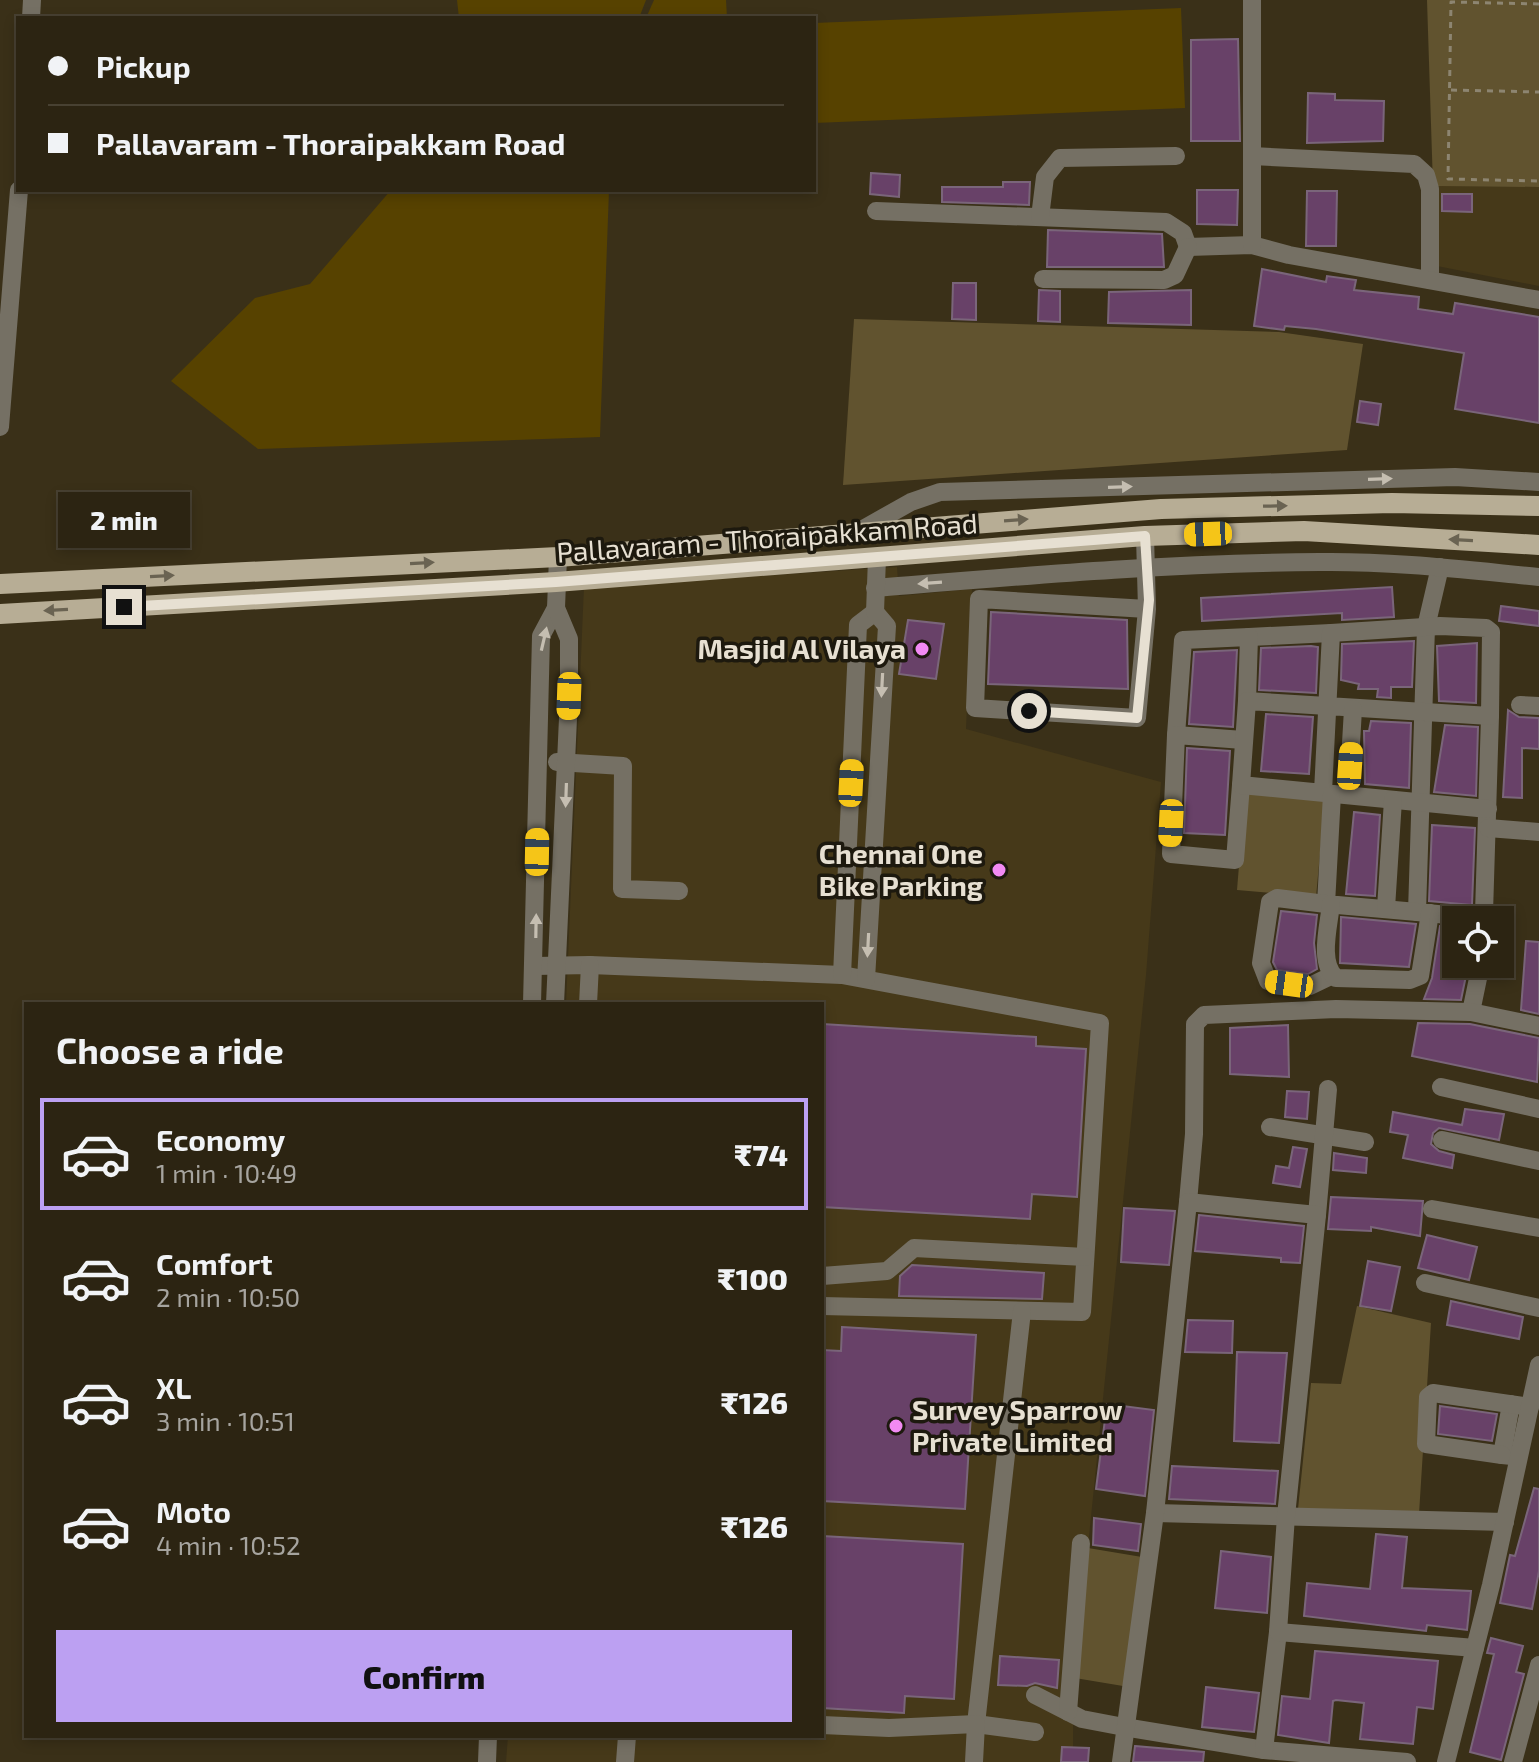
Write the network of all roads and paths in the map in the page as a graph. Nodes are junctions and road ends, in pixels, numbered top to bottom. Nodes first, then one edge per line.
1 (1252, 0) edge
2 (1539, 4) edge
3 (1449, 90) junction
4 (1539, 92) edge
5 (1176, 156) dead end
6 (1252, 156) junction
7 (1539, 181) edge
8 (19, 192) edge
9 (876, 211) dead end
10 (1040, 217) junction
11 (1252, 245) junction
12 (1188, 247) junction
13 (1043, 279) dead end
14 (1430, 280) junction
15 (1539, 300) edge
16 (0, 427) edge
17 (1539, 482) edge
18 (1539, 506) edge
19 (856, 533) junction
20 (1145, 536) junction
21 (1539, 545) edge
22 (558, 557) junction
23 (877, 558) junction
24 (1147, 567) junction
25 (1446, 567) junction
26 (1539, 577) edge
27 (556, 582) junction
28 (0, 584) edge
29 (875, 588) junction
30 (556, 608) junction
31 (1147, 609) junction
32 (875, 612) junction
33 (0, 614) edge
34 (1433, 626) junction
35 (1331, 633) junction
36 (1249, 637) junction
37 (1247, 701) junction
38 (1520, 705) dead end
39 (1539, 706) edge
40 (1329, 708) junction
41 (1353, 709) junction
42 (1423, 711) junction
43 (1490, 716) junction
44 (1176, 735) junction
45 (1243, 740) junction
46 (539, 760) junction
47 (567, 762) junction
48 (1241, 785) junction
49 (1334, 794) junction
50 (1393, 800) junction
51 (1422, 802) junction
52 (1490, 822) junction
53 (1539, 832) edge
54 (536, 883) junction
55 (562, 885) junction
56 (679, 891) dead end
57 (1328, 904) junction
58 (1386, 908) junction
59 (1423, 913) junction
60 (590, 965) junction
61 (535, 966) junction
62 (558, 968) junction
63 (842, 975) junction
64 (1333, 975) junction
65 (1478, 978) edge
66 (866, 979) junction
67 (532, 1002) edge
68 (555, 1002) edge
69 (588, 1002) edge
70 (1471, 1012) junction
71 (1539, 1026) edge
72 (1441, 1087) dead end
73 (1328, 1089) dead end
74 (1539, 1109) edge
75 (1270, 1127) dead end
76 (1325, 1135) junction
77 (1442, 1140) dead end
78 (1365, 1142) dead end
79 (1539, 1161) edge
80 (1188, 1202) junction
81 (1432, 1209) dead end
82 (1317, 1215) junction
83 (1539, 1228) edge
84 (1085, 1257) junction
85 (824, 1276) edge
86 (1425, 1283) dead end
87 (824, 1306) edge
88 (1539, 1308) edge
89 (1022, 1311) junction
90 (1539, 1365) edge
91 (1520, 1406) junction
92 (1510, 1456) junction
93 (1155, 1513) junction
94 (1286, 1516) junction
95 (1505, 1522) junction
96 (1081, 1543) dead end
97 (1278, 1632) junction
98 (1475, 1648) junction
99 (1538, 1661) edge
100 (1035, 1695) dead end
101 (1068, 1712) junction
102 (976, 1724) junction
103 (824, 1725) edge
104 (1124, 1727) junction
105 (1035, 1732) dead end
106 (488, 1738) edge
107 (627, 1738) edge
108 (1264, 1750) junction
109 (487, 1762) edge
110 (625, 1762) edge
111 (974, 1762) edge
112 (1121, 1762) edge
113 (1407, 1762) edge
114 (1446, 1762) edge
115 (1513, 1762) edge

1 - 6 street
2 - 3 path
3 - 4 path
3 - 7 path
5 - 10 street
6 - 11 street
6 - 14 street
8 - 16 street
9 - 10 street
10 - 12 street
11 - 12 street
11 - 14 street
12 - 13 street
14 - 15 street
19 -> 17 street
19 -> 18 main road, Pallavaram - Thoraipakkam Road
19 - 22 main road, Pallavaram - Thoraipakkam Road
21 -> 20 main road, Pallavaram - Thoraipakkam Road
20 - 23 main road, Pallavaram - Thoraipakkam Road
20 - 24 street
22 - 27 street
28 -> 22 main road, Pallavaram - Thoraipakkam Road
23 - 27 main road, Pallavaram - Thoraipakkam Road
23 - 29 street
24 - 25 street
24 -> 29 street
24 - 31 street
25 - 26 street
25 - 34 street
27 - 30 street
27 -> 33 main road, Pallavaram - Thoraipakkam Road
29 - 32 street
46 -> 30 street
30 - 47 street
31 - 31 street
32 - 63 street
32 -> 66 street
34 - 35 street
34 - 42 street
34 - 43 street
35 - 36 street
35 - 40 street
36 - 37 street
36 - 44 street
37 - 40 street
37 - 45 street
38 - 39 street
40 - 41 street
40 - 49 street
41 - 42 street
41 - 49 street
42 - 43 street
42 - 51 street
43 - 52 street
44 - 45 street
44 - 48 street
45 - 48 street
46 - 47 street
46 - 54 street
47 -> 55 street
47 - 56 street
48 - 49 street
49 - 50 street
49 - 57 street
50 - 51 street
50 - 58 street
51 - 52 street
51 - 59 street
52 - 53 street
52 - 59 street
54 - 55 street
61 -> 54 street
55 - 62 street
57 - 58 street
57 - 64 street
57 - 64 street
58 - 59 street
59 - 64 street
60 - 62 street
60 - 63 street
60 - 69 street
61 - 62 street
61 - 67 street
62 - 68 street
63 - 66 street
65 - 70 street
66 - 84 street
70 - 71 street
70 - 80 street
72 - 74 street
73 - 76 street
75 - 76 street
76 - 78 street
76 - 82 street
77 - 79 street
80 - 82 street
80 - 93 street
81 - 83 street
82 - 94 street
84 - 85 street
84 - 89 street
86 - 88 street
87 - 89 street
89 - 102 street
90 - 91 street
91 - 92 street
91 - 92 street
92 - 95 street
93 - 94 street
93 - 104 street
94 - 95 street
94 - 97 street
95 - 98 street
96 - 101 street
97 - 98 street
97 - 108 street
98 - 114 street
99 - 115 street
100 - 101 street
101 - 104 street
102 - 103 street
102 - 105 street
102 - 111 street
104 - 108 street
104 - 112 street
106 - 109 street
107 - 110 street
108 - 113 street

